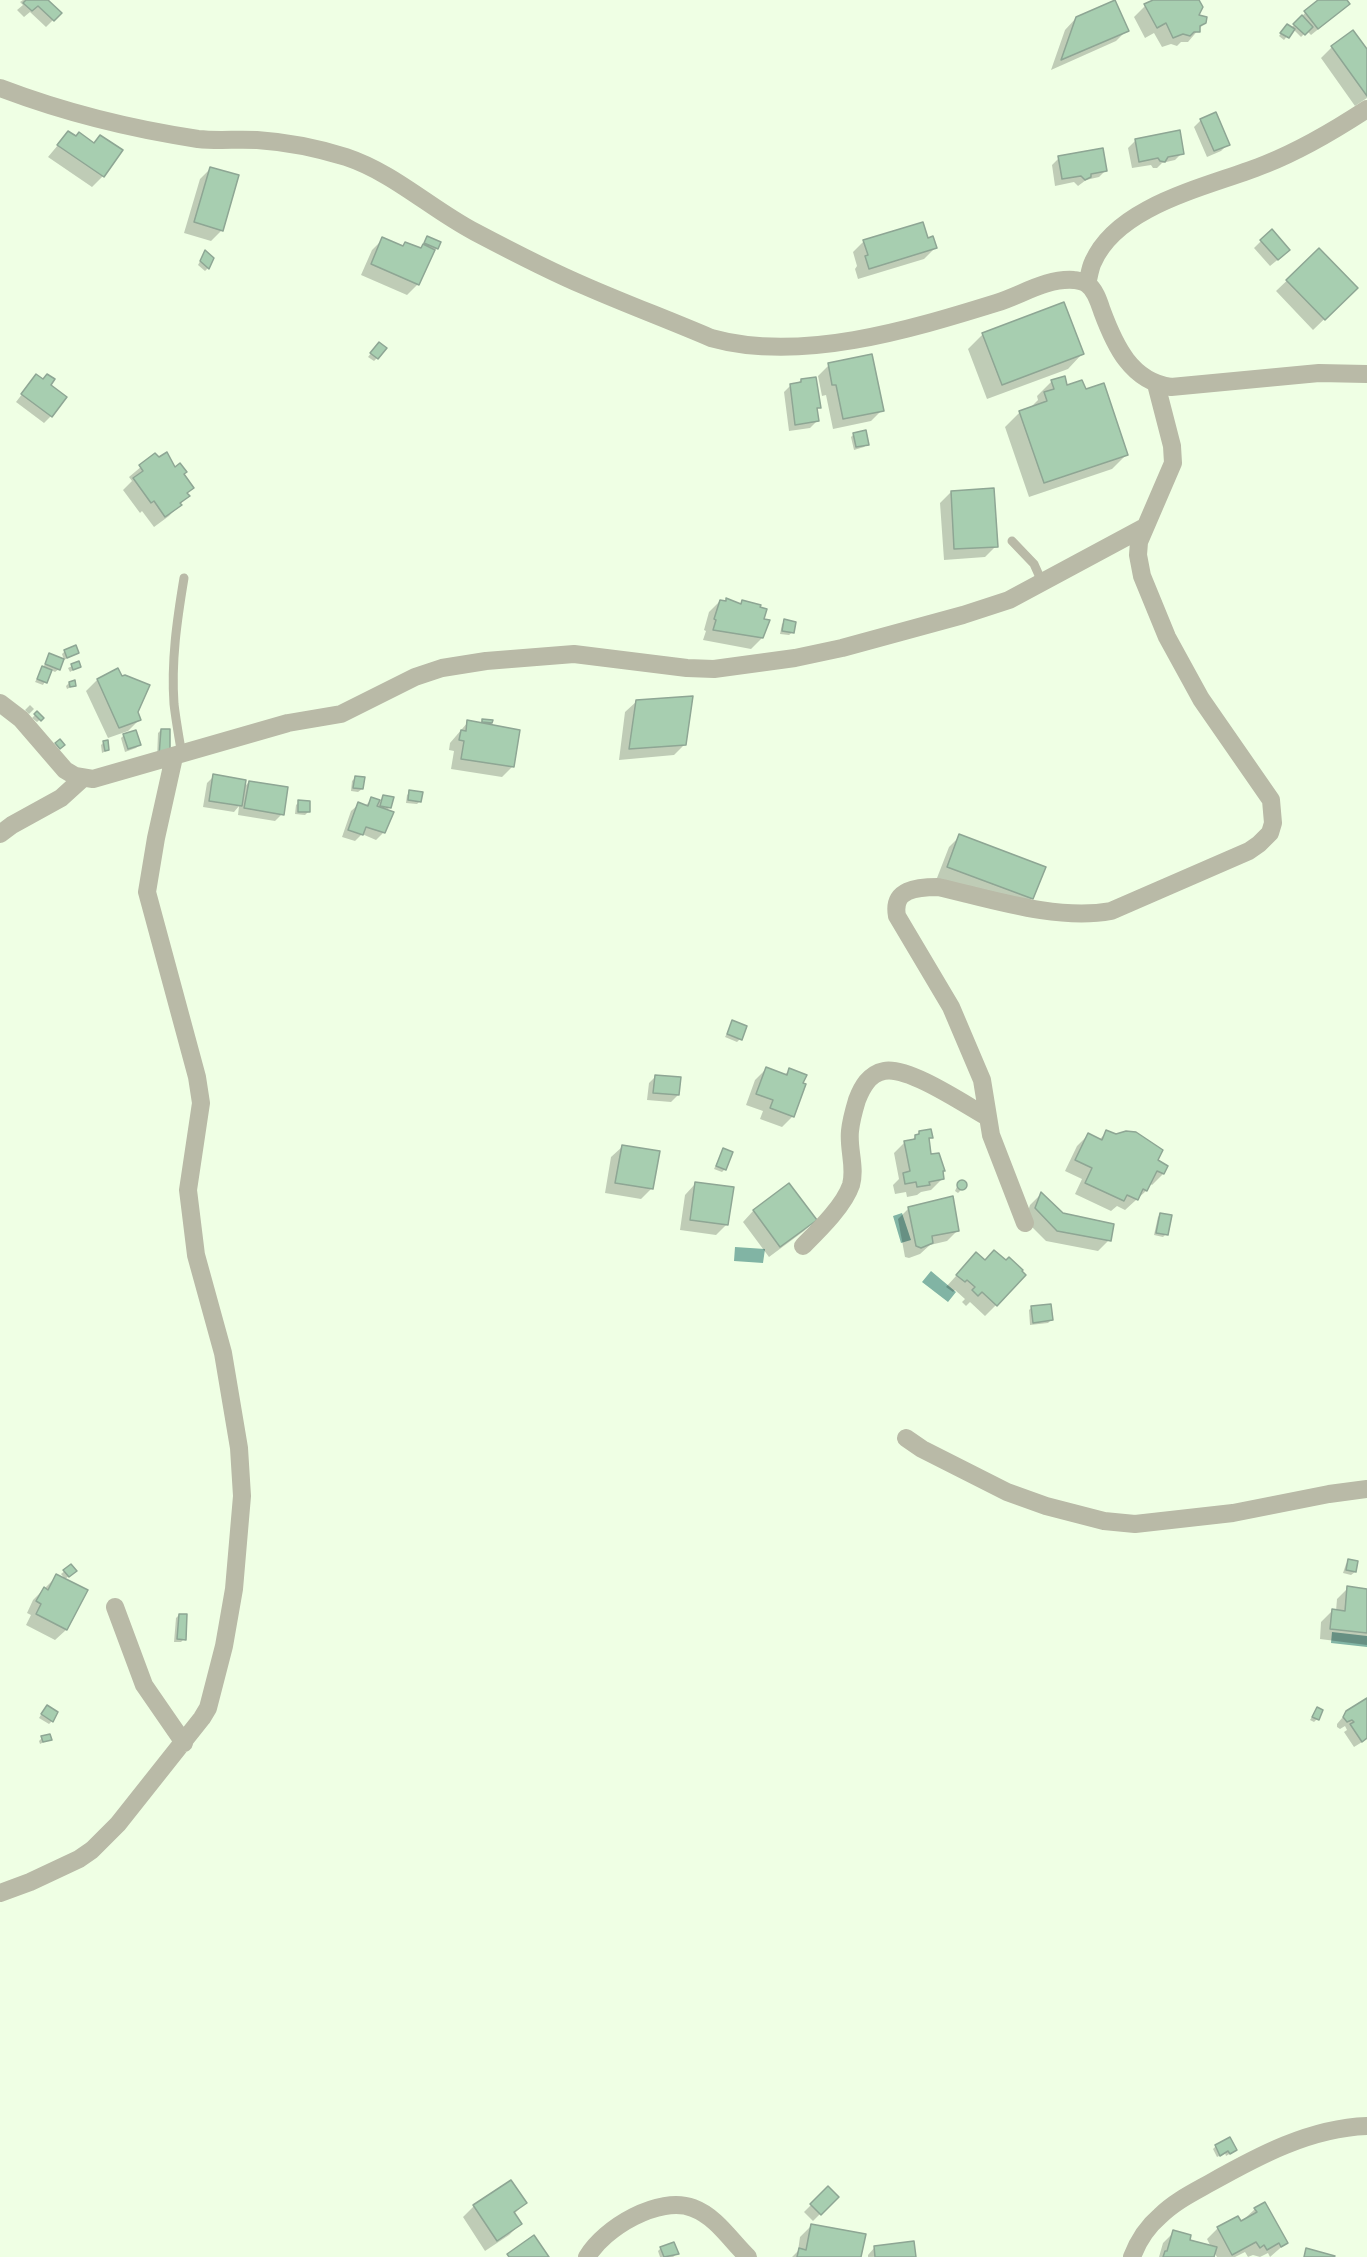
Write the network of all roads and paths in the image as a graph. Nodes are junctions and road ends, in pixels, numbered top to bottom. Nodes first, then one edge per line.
1 (0, 88) edge
2 (1367, 109) edge
3 (1087, 284) junction
4 (1367, 374) edge
5 (1156, 384) junction
6 (1143, 528) junction
7 (1012, 541) dead end
8 (184, 578) dead end
9 (1042, 582) junction
10 (0, 703) edge
11 (178, 756) junction
12 (83, 778) junction
13 (0, 834) edge
14 (987, 1117) junction
15 (1025, 1223) dead end
16 (803, 1246) dead end
17 (906, 1438) dead end
18 (1367, 1489) edge
19 (115, 1607) dead end
20 (184, 1743) junction
21 (0, 1893) edge
22 (1367, 2126) edge
23 (586, 2257) edge
24 (748, 2257) edge
25 (1132, 2257) edge

1 - 3 street
2 - 3 street
3 - 5 street
4 - 5 street
5 - 6 street
6 - 9 street
6 - 14 street
7 - 9 lane
8 - 11 lane
9 - 11 street
10 - 12 street
11 - 12 street
11 - 20 street
12 - 13 street
14 - 15 street
14 - 16 street
17 - 18 street
19 - 20 street
20 - 21 street
22 - 25 street
23 - 24 street

